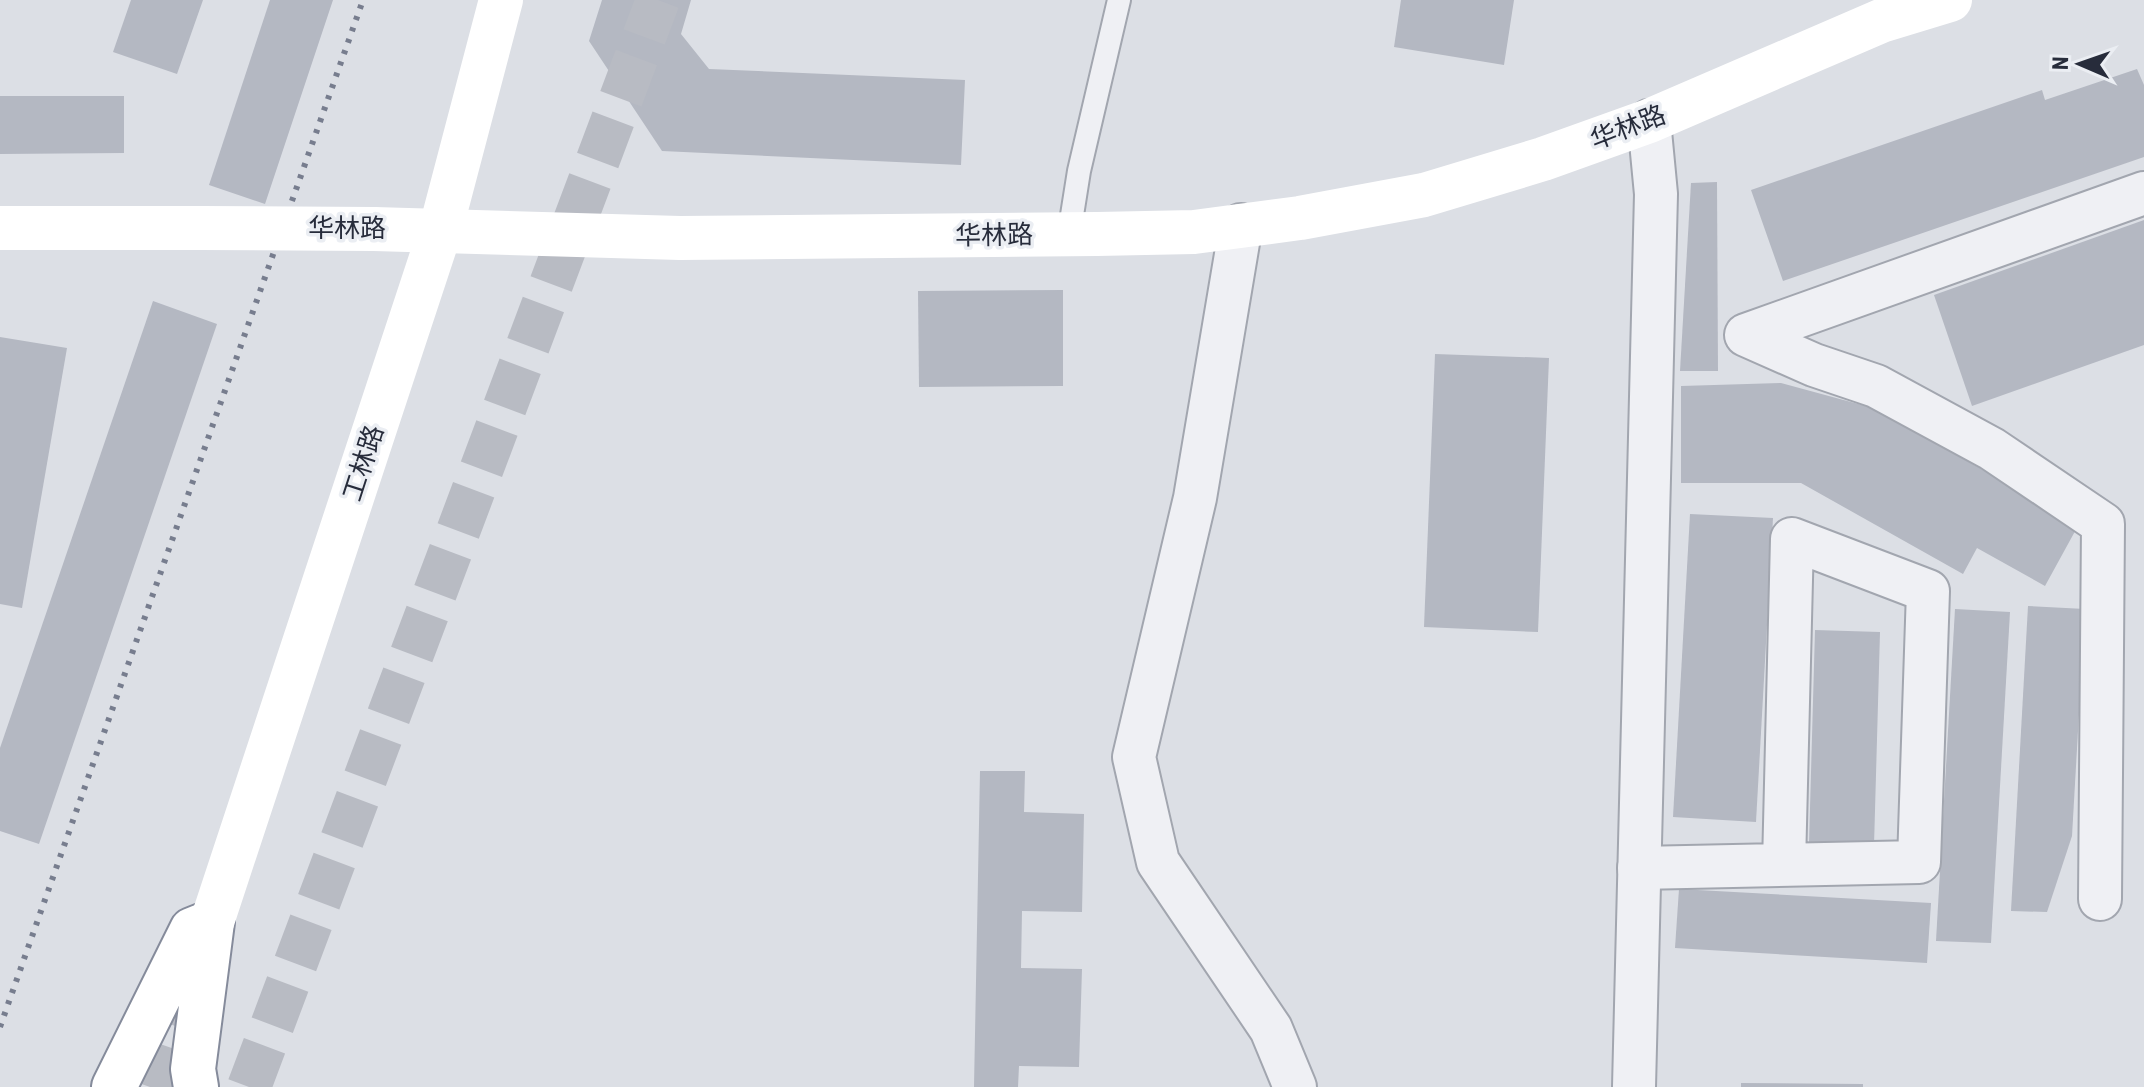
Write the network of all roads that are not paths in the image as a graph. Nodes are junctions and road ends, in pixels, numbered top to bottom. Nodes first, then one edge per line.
1 (501, 0) edge
2 (1119, 0) edge
3 (1950, 0) edge
4 (1649, 121) junction
5 (2144, 193) edge
6 (1241, 225) junction
7 (0, 228) edge
8 (441, 228) junction
9 (1069, 234) junction
10 (1784, 865) junction
11 (1639, 868) junction
12 (2100, 899) dead end
13 (212, 922) junction
14 (114, 1087) edge
15 (196, 1087) edge
16 (1295, 1087) edge
17 (1634, 1087) edge

1 - 8 main road, 工林路
2 - 9 lane
3 - 4 main road, 华林路
4 - 6 main road, 华林路
4 - 11 street
5 - 12 street
6 - 9 main road, 华林路
6 - 16 street
7 - 8 main road, 华林路, bridge
8 - 9 main road, 华林路
8 - 13 main road, 工林路
10 - 10 street
10 - 11 street
11 - 17 street
13 - 14 main road
13 - 15 main road, 工林路

